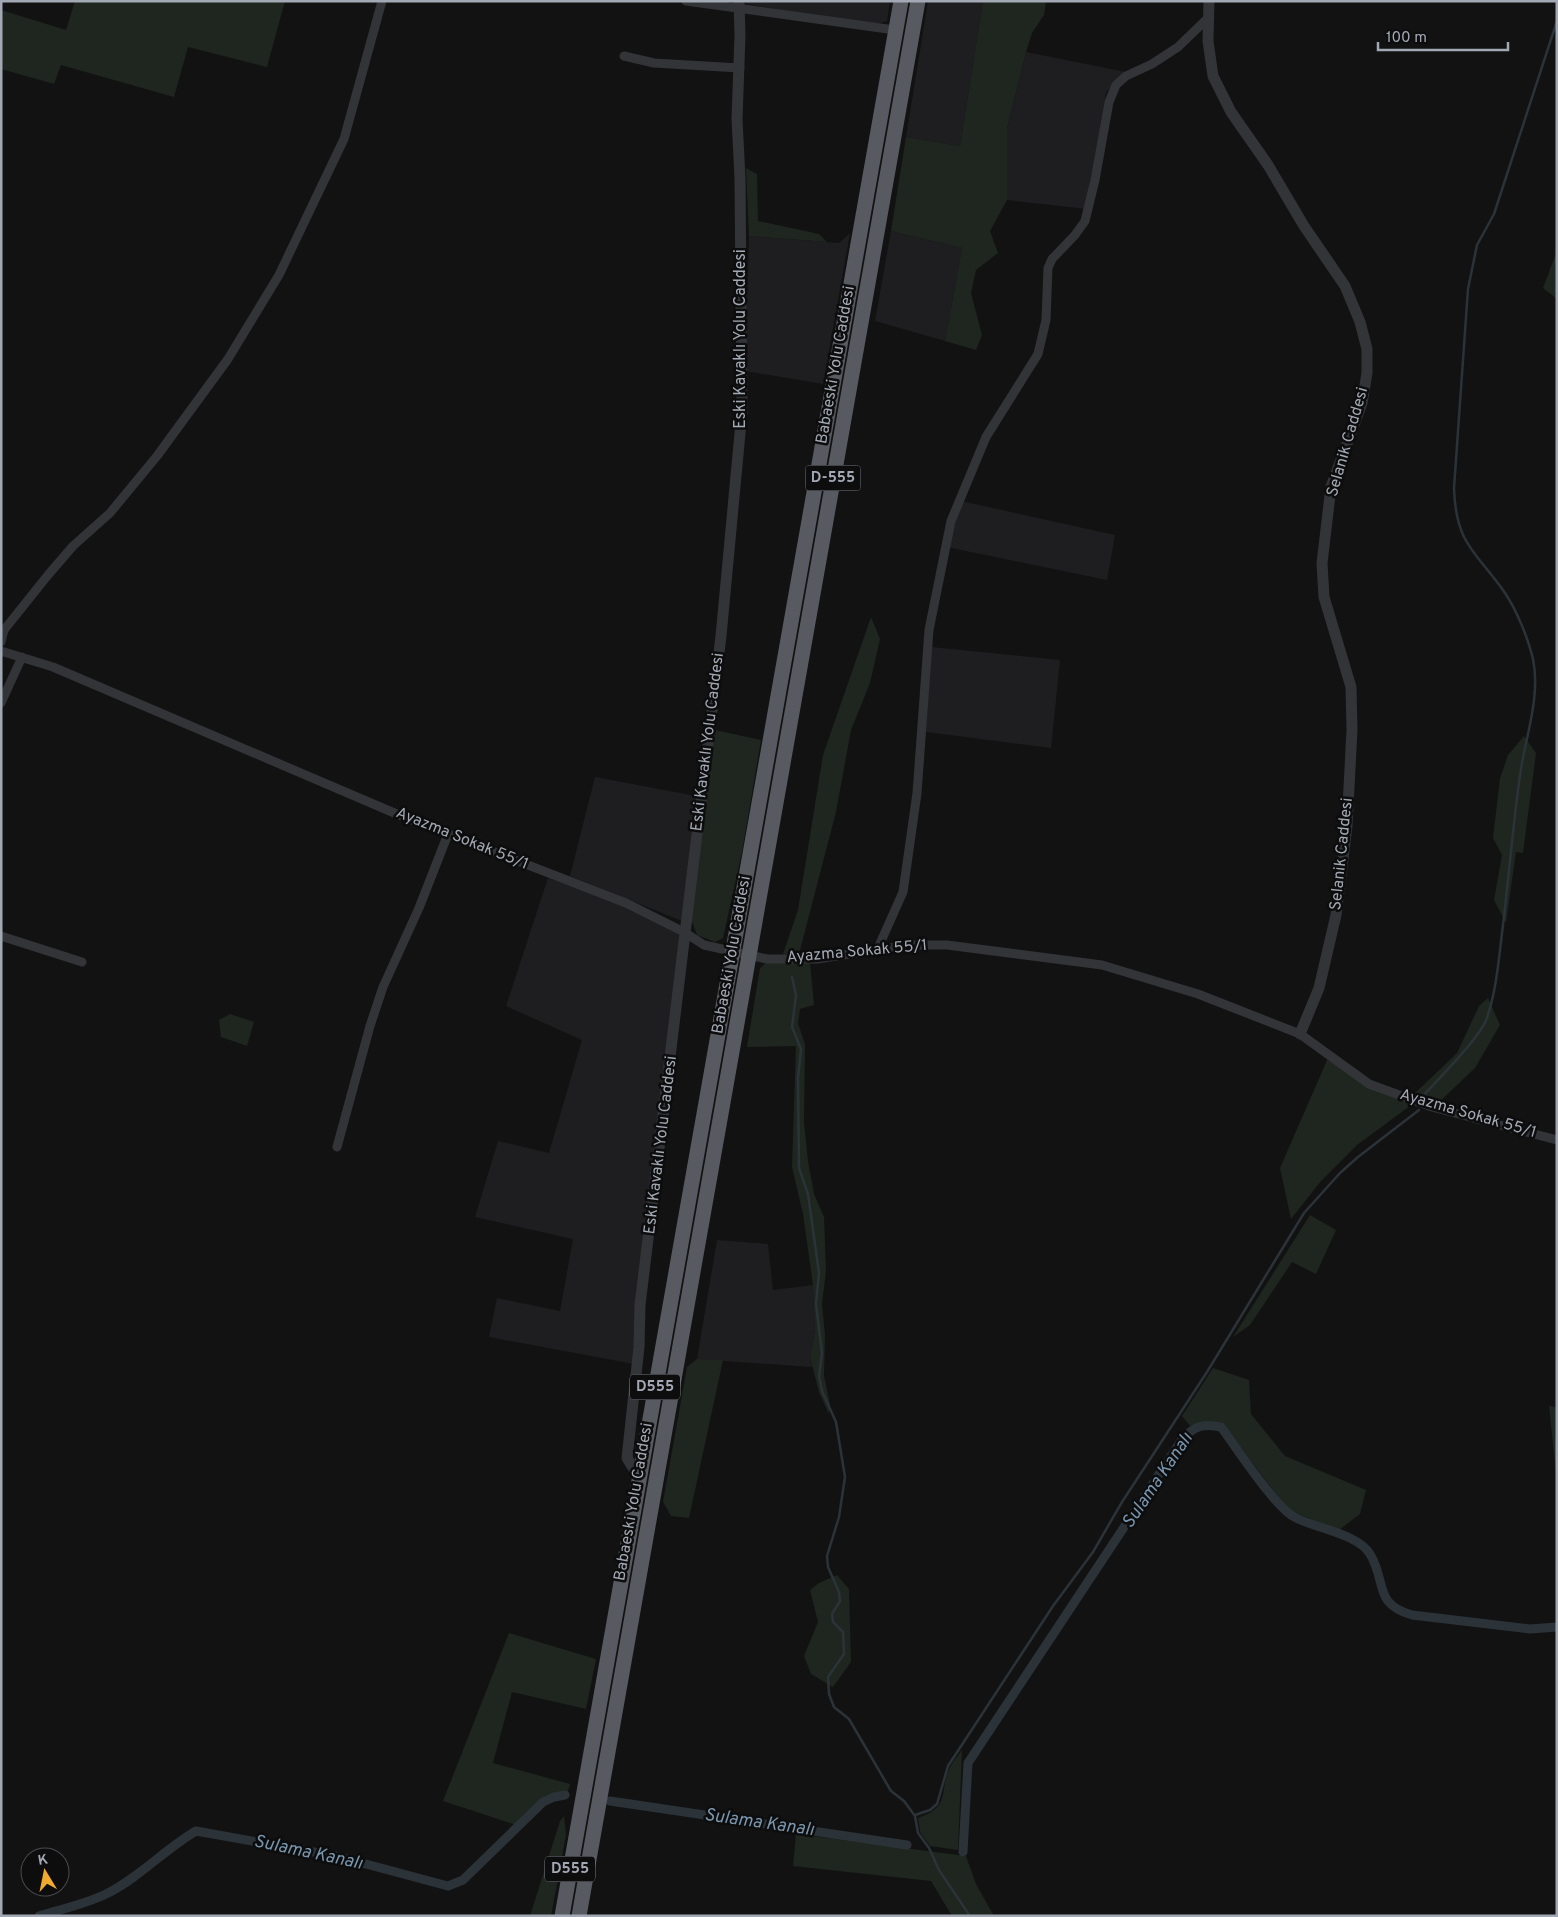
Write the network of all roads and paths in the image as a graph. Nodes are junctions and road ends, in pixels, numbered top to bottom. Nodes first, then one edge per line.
1 (382, 1) edge
2 (686, 1) edge
3 (901, 1) edge
4 (918, 1) edge
5 (1208, 1) edge
6 (739, 4) edge
7 (1207, 19) junction
8 (895, 30) junction
9 (624, 56) dead end
10 (740, 68) junction
11 (1, 642) edge
12 (1, 651) edge
13 (22, 657) junction
14 (1, 703) edge
15 (448, 834) junction
16 (684, 932) junction
17 (1, 936) edge
18 (878, 948) junction
19 (733, 953) junction
20 (750, 956) junction
21 (82, 962) dead end
22 (1300, 1034) junction
23 (1557, 1140) edge
24 (337, 1147) dead end
25 (639, 1477) junction
26 (578, 1822) junction
27 (595, 1824) junction
28 (562, 1916) edge
29 (579, 1916) edge

1 - 11 street
2 - 6 street
3 - 8 highway, Babaeski Yolu Caddesi / D-555
4 - 20 highway, Babaeski Yolu Caddesi / D-555
5 - 7 street, Selanik Caddesi
6 - 8 street
6 - 10 street, Eski Kavaklı Yolu Caddesi
7 - 18 street
7 - 22 street, Selanik Caddesi
8 - 19 highway, Babaeski Yolu Caddesi / D-555
9 - 10 street
10 - 16 street, Eski Kavaklı Yolu Caddesi
12 - 13 street, Ayazma Sokak 55/1
13 - 14 street
13 - 15 street, Ayazma Sokak 55/1
15 - 16 street, Ayazma Sokak 55/1
15 - 24 street
16 - 19 street, Ayazma Sokak 55/1
16 - 25 street, Eski Kavaklı Yolu Caddesi
17 - 21 street
18 - 20 street, Ayazma Sokak 55/1
18 - 22 street, Ayazma Sokak 55/1
19 - 20 street, Ayazma Sokak 55/1
19 - 25 highway, Babaeski Yolu Caddesi / D555
20 - 27 highway, Babaeski Yolu Caddesi / D555
22 - 23 street, Ayazma Sokak 55/1
25 - 26 highway, Babaeski Yolu Caddesi / D555
26 - 27 highway
26 - 28 highway, Babaeski Yolu Caddesi / D555
27 - 29 highway, Babaeski Yolu Caddesi / D555

